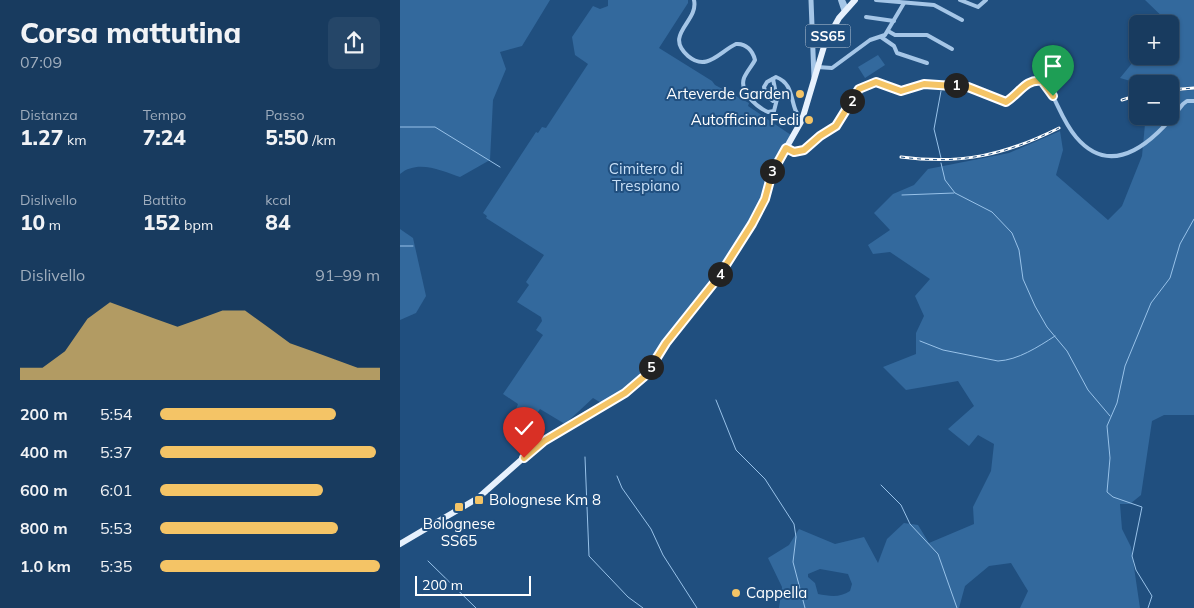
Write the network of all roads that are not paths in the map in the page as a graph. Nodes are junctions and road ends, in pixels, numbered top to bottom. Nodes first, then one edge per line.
1 (694, 0) edge
2 (811, 0) edge
3 (841, 0) edge
4 (855, 0) edge
5 (876, 0) edge
6 (960, 0) edge
7 (972, 0) edge
8 (986, 0) edge
9 (904, 2) junction
10 (970, 6) junction
11 (846, 11) junction
12 (866, 17) dead end
13 (962, 20) dead end
14 (894, 21) junction
15 (888, 31) junction
16 (881, 37) junction
17 (952, 49) dead end
18 (927, 63) dead end
19 (817, 67) junction
20 (773, 78) junction
21 (814, 78) junction
22 (777, 99) junction
23 (1194, 101) edge
24 (802, 120) junction
25 (786, 148) junction
26 (400, 544) edge

1 - 22 street
2 - 21 street
3 - 11 street
4 - 11 main road, SS65
5 - 9 street
6 - 10 street
7 - 10 street
8 - 10 street
9 - 13 street
9 - 14 street
11 - 19 main road, SS65
12 - 14 street
14 - 15 street
15 - 16 street
15 - 17 street
16 - 18 street
16 - 19 street
19 - 21 main road, SS65
20 - 22 street
20 - 22 street
20 - 24 street
21 - 24 main road, SS65
23 - 25 street
24 - 25 main road, SS65
25 - 26 main road, SS65

